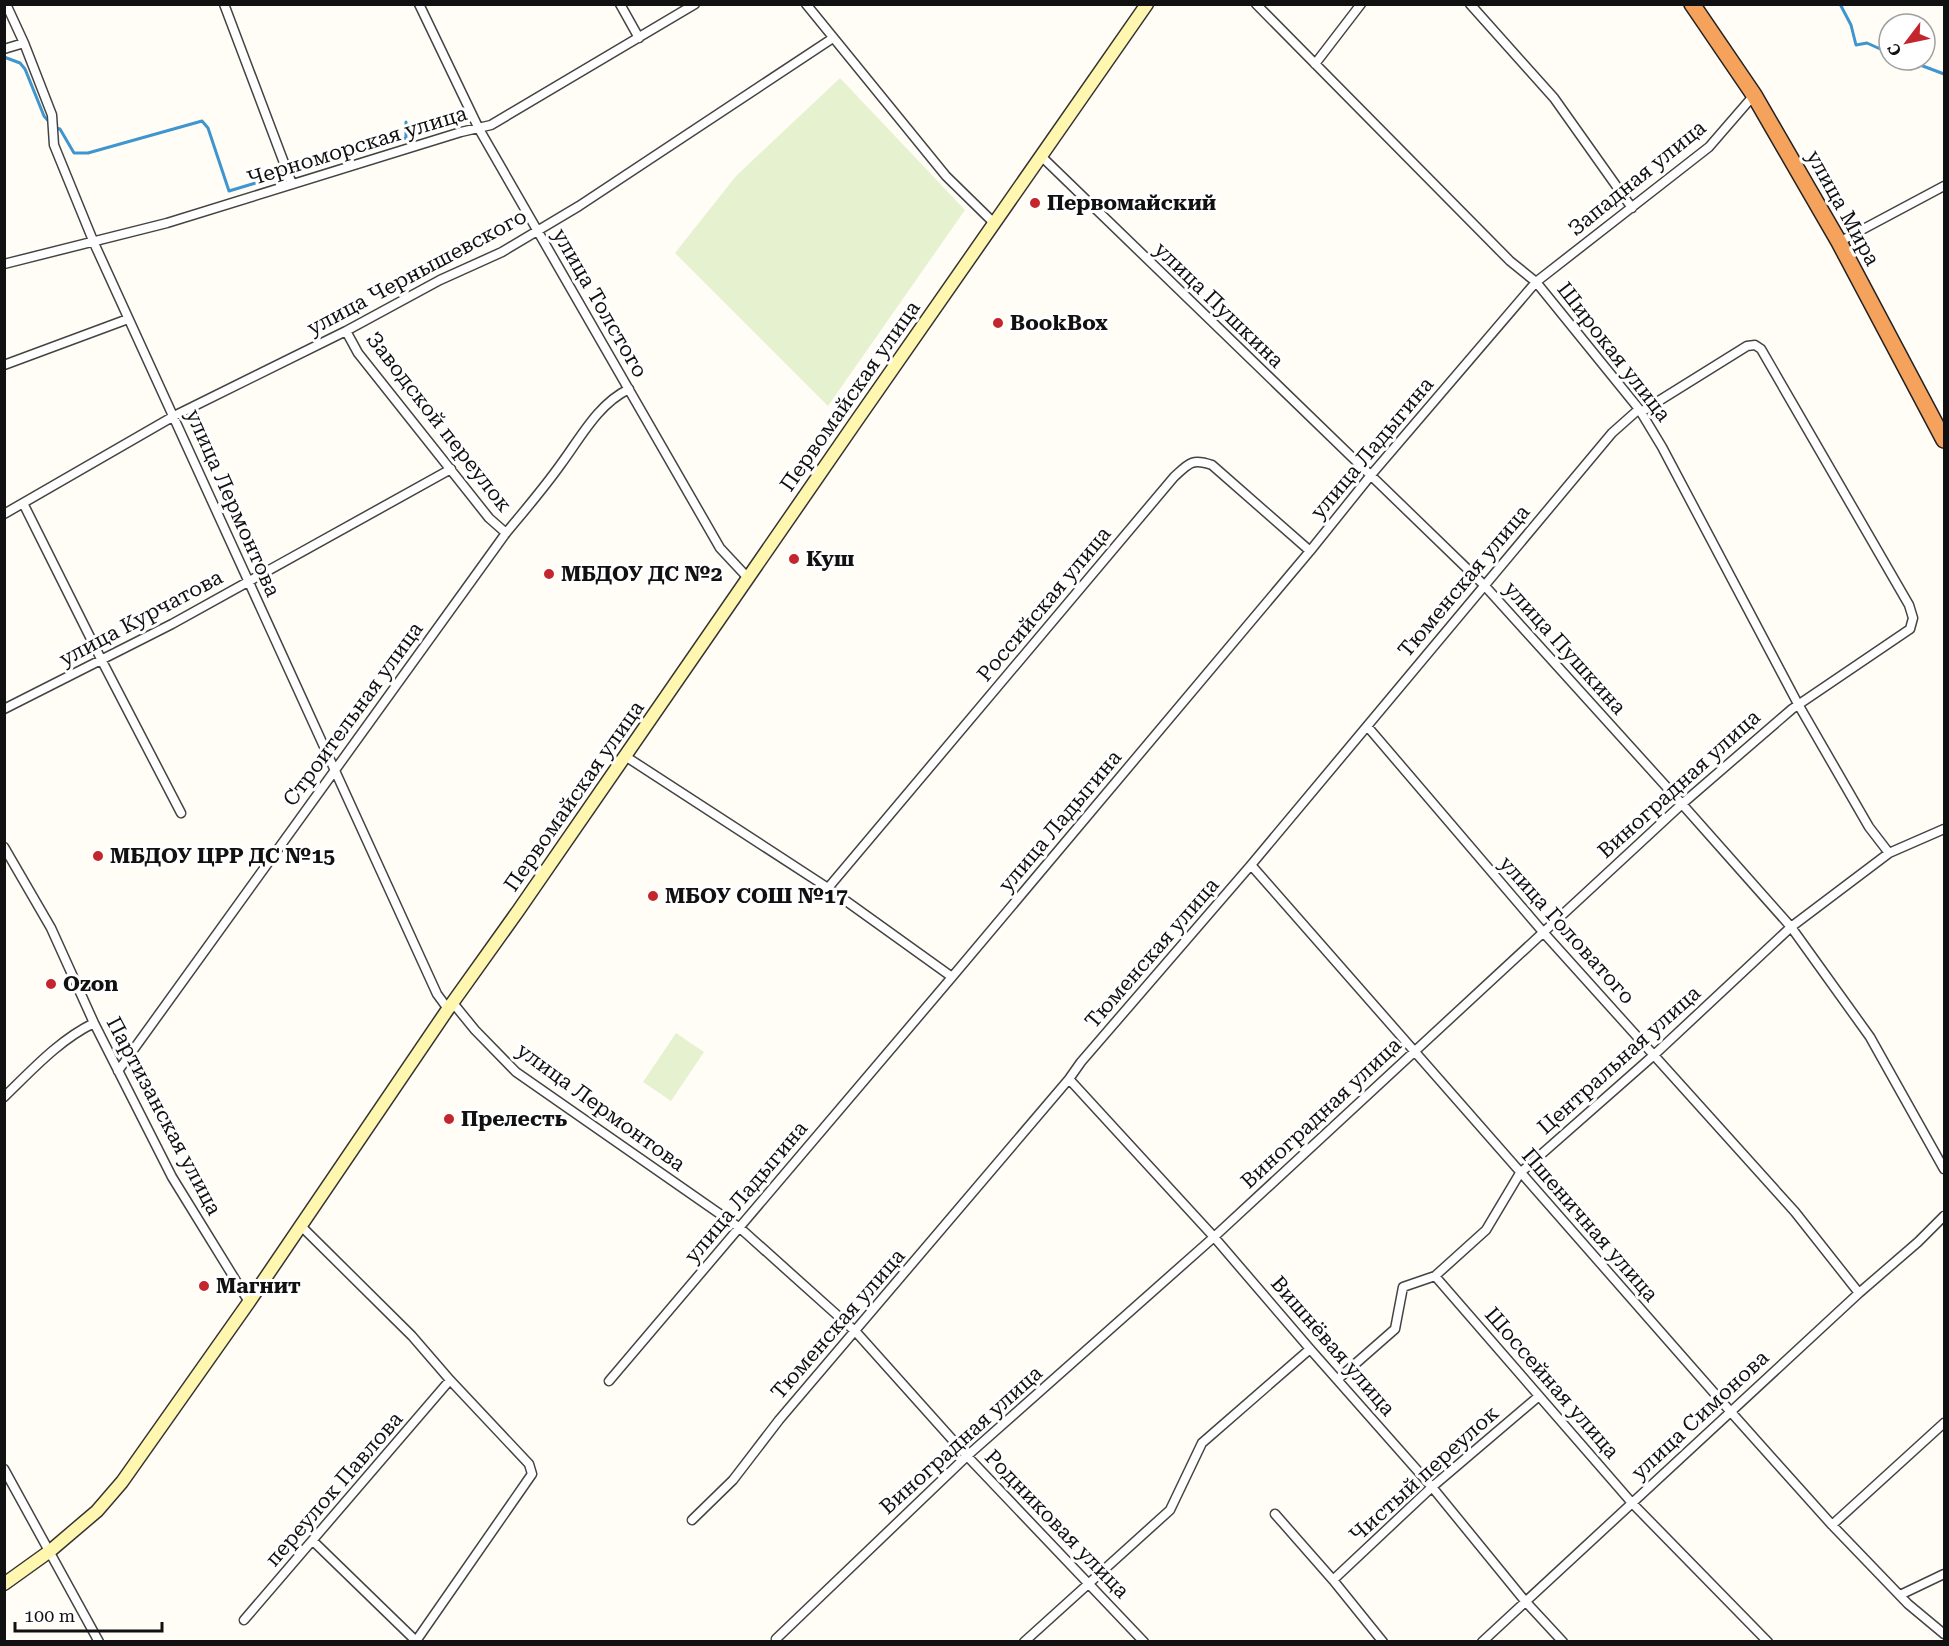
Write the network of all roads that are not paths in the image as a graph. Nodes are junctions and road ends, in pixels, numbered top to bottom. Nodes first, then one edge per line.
1 (6, 4) edge
2 (224, 4) edge
3 (419, 4) edge
4 (620, 4) edge
5 (695, 4) edge
6 (806, 4) edge
7 (1147, 4) edge
8 (1256, 4) edge
9 (1361, 4) edge
10 (1470, 4) edge
11 (1692, 4) edge
12 (639, 38) junction
13 (833, 38) junction
14 (24, 44) junction
15 (4, 50) edge
16 (1315, 64) junction
17 (1754, 95) junction
18 (479, 129) junction
19 (1041, 156) junction
20 (291, 181) junction
21 (1944, 186) edge
22 (1632, 208) junction
23 (994, 223) junction
24 (537, 230) junction
25 (1839, 242) junction
26 (94, 243) junction
27 (4, 264) edge
28 (1536, 282) junction
29 (128, 319) junction
30 (346, 331) junction
31 (4, 365) edge
32 (629, 389) junction
33 (1640, 411) junction
34 (174, 416) junction
35 (1944, 440) edge
36 (451, 469) junction
37 (1371, 475) junction
38 (23, 503) junction
39 (4, 514) edge
40 (506, 533) junction
41 (1310, 551) junction
42 (748, 579) junction
43 (249, 582) junction
44 (1484, 585) junction
45 (1906, 633) joint
46 (102, 661) junction
47 (1798, 704) junction
48 (4, 709) edge
49 (1366, 726) junction
50 (625, 756) junction
51 (335, 769) junction
52 (1682, 804) junction
53 (181, 813) dead end
54 (1944, 829) edge
55 (4, 847) edge
56 (1889, 853) junction
57 (1251, 865) junction
58 (828, 888) junction
59 (1791, 927) junction
60 (1543, 932) junction
61 (952, 977) junction
62 (450, 1006) junction
63 (94, 1023) junction
64 (1414, 1051) junction
65 (1654, 1054) junction
66 (118, 1071) junction
67 (1069, 1079) junction
68 (4, 1097) edge
69 (1944, 1169) edge
70 (1520, 1173) junction
71 (1944, 1216) edge
72 (300, 1225) junction
73 (740, 1228) junction
74 (1214, 1237) junction
75 (1435, 1276) junction
76 (1859, 1293) junction
77 (249, 1302) junction
78 (856, 1332) junction
79 (1310, 1349) junction
80 (1338, 1379) junction
81 (450, 1380) junction
82 (609, 1382) dead end
83 (1539, 1395) junction
84 (1730, 1412) junction
85 (1944, 1423) edge
86 (967, 1456) junction
87 (4, 1470) edge
88 (1432, 1487) junction
89 (1632, 1503) junction
90 (1275, 1514) dead end
91 (692, 1520) dead end
92 (1832, 1525) junction
93 (313, 1542) junction
94 (50, 1551) junction
95 (1944, 1574) edge
96 (1334, 1580) junction
97 (1089, 1583) junction
98 (4, 1584) edge
99 (1900, 1595) junction
100 (1525, 1601) junction
101 (244, 1620) dead end
102 (1944, 1634) edge
103 (776, 1639) dead end
104 (99, 1641) edge
105 (416, 1641) edge
106 (1024, 1641) edge
107 (1144, 1641) edge
108 (1383, 1641) edge
109 (1482, 1641) edge
110 (1563, 1641) edge
111 (1768, 1641) edge

1 - 14 street, улица Лермонтова
2 - 20 street
3 - 18 street, улица Толстого
4 - 12 street
5 - 12 street, Черноморская улица
6 - 13 street
7 - 19 street, Первомайская улица
8 - 16 street, Широкая улица
9 - 16 street
10 - 22 street
11 - 17 highway, улица Мира
12 - 18 street, Черноморская улица
13 - 23 street
13 - 24 street, улица Чернышевского
14 - 15 street
14 - 26 street, улица Лермонтова
16 - 28 street, Широкая улица
17 - 22 street, Западная улица
17 - 25 highway, улица Мира
18 - 20 street, Черноморская улица
18 - 24 street, улица Толстого
19 - 23 street, Первомайская улица
19 - 37 street, улица Пушкина
20 - 26 street, Черноморская улица
21 - 25 street
22 - 28 street, Западная улица
23 - 42 street, Первомайская улица
24 - 30 street, улица Чернышевского
24 - 32 street, улица Толстого
25 - 35 highway, улица Мира
26 - 27 street, Черноморская улица
26 - 29 street, улица Лермонтова
28 - 33 street, Широкая улица
28 - 37 street, улица Ладыгина
29 - 31 street
29 - 34 street, улица Лермонтова
30 - 34 street, улица Чернышевского
30 - 36 street, Заводской переулок
32 - 40 street, Строительная улица
32 - 42 street, улица Толстого
33 - 44 street, Тюменская улица
33 - 45 street, Тюменская улица
33 - 47 street, Широкая улица
34 - 38 street, улица Чернышевского
34 - 43 street, улица Лермонтова
36 - 40 street, Заводской переулок
36 - 43 street, улица Курчатова
37 - 41 street, улица Ладыгина
37 - 44 street, улица Пушкина
38 - 39 street, улица Чернышевского
38 - 46 street
40 - 51 street, Строительная улица
41 - 58 street, Российская улица
41 - 61 street, улица Ладыгина
42 - 50 street, Первомайская улица
43 - 46 street, улица Курчатова
43 - 51 street, улица Лермонтова
44 - 49 street, Тюменская улица
44 - 52 street, улица Пушкина
45 - 47 street, Виноградная улица
46 - 48 street, улица Курчатова
46 - 53 street
47 - 52 street, Виноградная улица
47 - 56 street, Широкая улица
49 - 57 street, Тюменская улица
49 - 60 street, улица Головатого
50 - 58 street
50 - 62 street, Первомайская улица
51 - 62 street, улица Лермонтова
51 - 66 street, Строительная улица
52 - 59 street, улица Пушкина
52 - 60 street, Виноградная улица
54 - 56 street, Центральная улица
55 - 63 street, Партизанская улица
56 - 59 street, Центральная улица
57 - 64 street, Пшеничная улица
57 - 67 street, Тюменская улица
58 - 61 street
59 - 65 street, Центральная улица
59 - 69 street, улица Пушкина
60 - 64 street, Виноградная улица
60 - 65 street, улица Головатого
61 - 73 street, улица Ладыгина
62 - 72 street, Первомайская улица
62 - 73 street, улица Лермонтова
63 - 66 street, Партизанская улица
63 - 68 street
64 - 70 street, Пшеничная улица
64 - 74 street, Виноградная улица
65 - 70 street, Центральная улица
65 - 76 street, улица Головатого
66 - 77 street, Партизанская улица
67 - 74 street, Вишнёвая улица
67 - 78 street, Тюменская улица
70 - 75 street, Центральная улица
70 - 84 street, Пшеничная улица
71 - 76 street, улица Симонова
72 - 77 street, Первомайская улица
72 - 81 street
73 - 78 street, Родниковая улица
73 - 82 street, улица Ладыгина
74 - 79 street, Вишнёвая улица
74 - 86 street, Виноградная улица
75 - 80 street, Центральная улица
75 - 83 street, Шоссейная улица
76 - 84 street, улица Симонова
77 - 94 street, Первомайская улица
78 - 86 street, Родниковая улица
78 - 91 street, Тюменская улица
79 - 80 street, Вишнёвая улица
79 - 97 street
80 - 88 street, Вишнёвая улица
81 - 93 street, переулок Павлова
81 - 105 street
83 - 88 street, Чистый переулок
83 - 89 street, Шоссейная улица
84 - 89 street, улица Симонова
84 - 92 street, Пшеничная улица
85 - 92 street
86 - 97 street, Родниковая улица
86 - 103 street, Виноградная улица
87 - 94 street
88 - 96 street, Чистый переулок
88 - 100 street, Вишнёвая улица
89 - 100 street, улица Симонова
89 - 111 street, Шоссейная улица
90 - 96 street
92 - 99 street, Пшеничная улица
93 - 101 street, переулок Павлова
93 - 105 street
94 - 98 street, Первомайская улица
94 - 104 street
95 - 99 street
96 - 108 street
97 - 106 street
97 - 107 street, Родниковая улица
99 - 102 street, Пшеничная улица
100 - 109 street, улица Симонова
100 - 110 street, Вишнёвая улица

